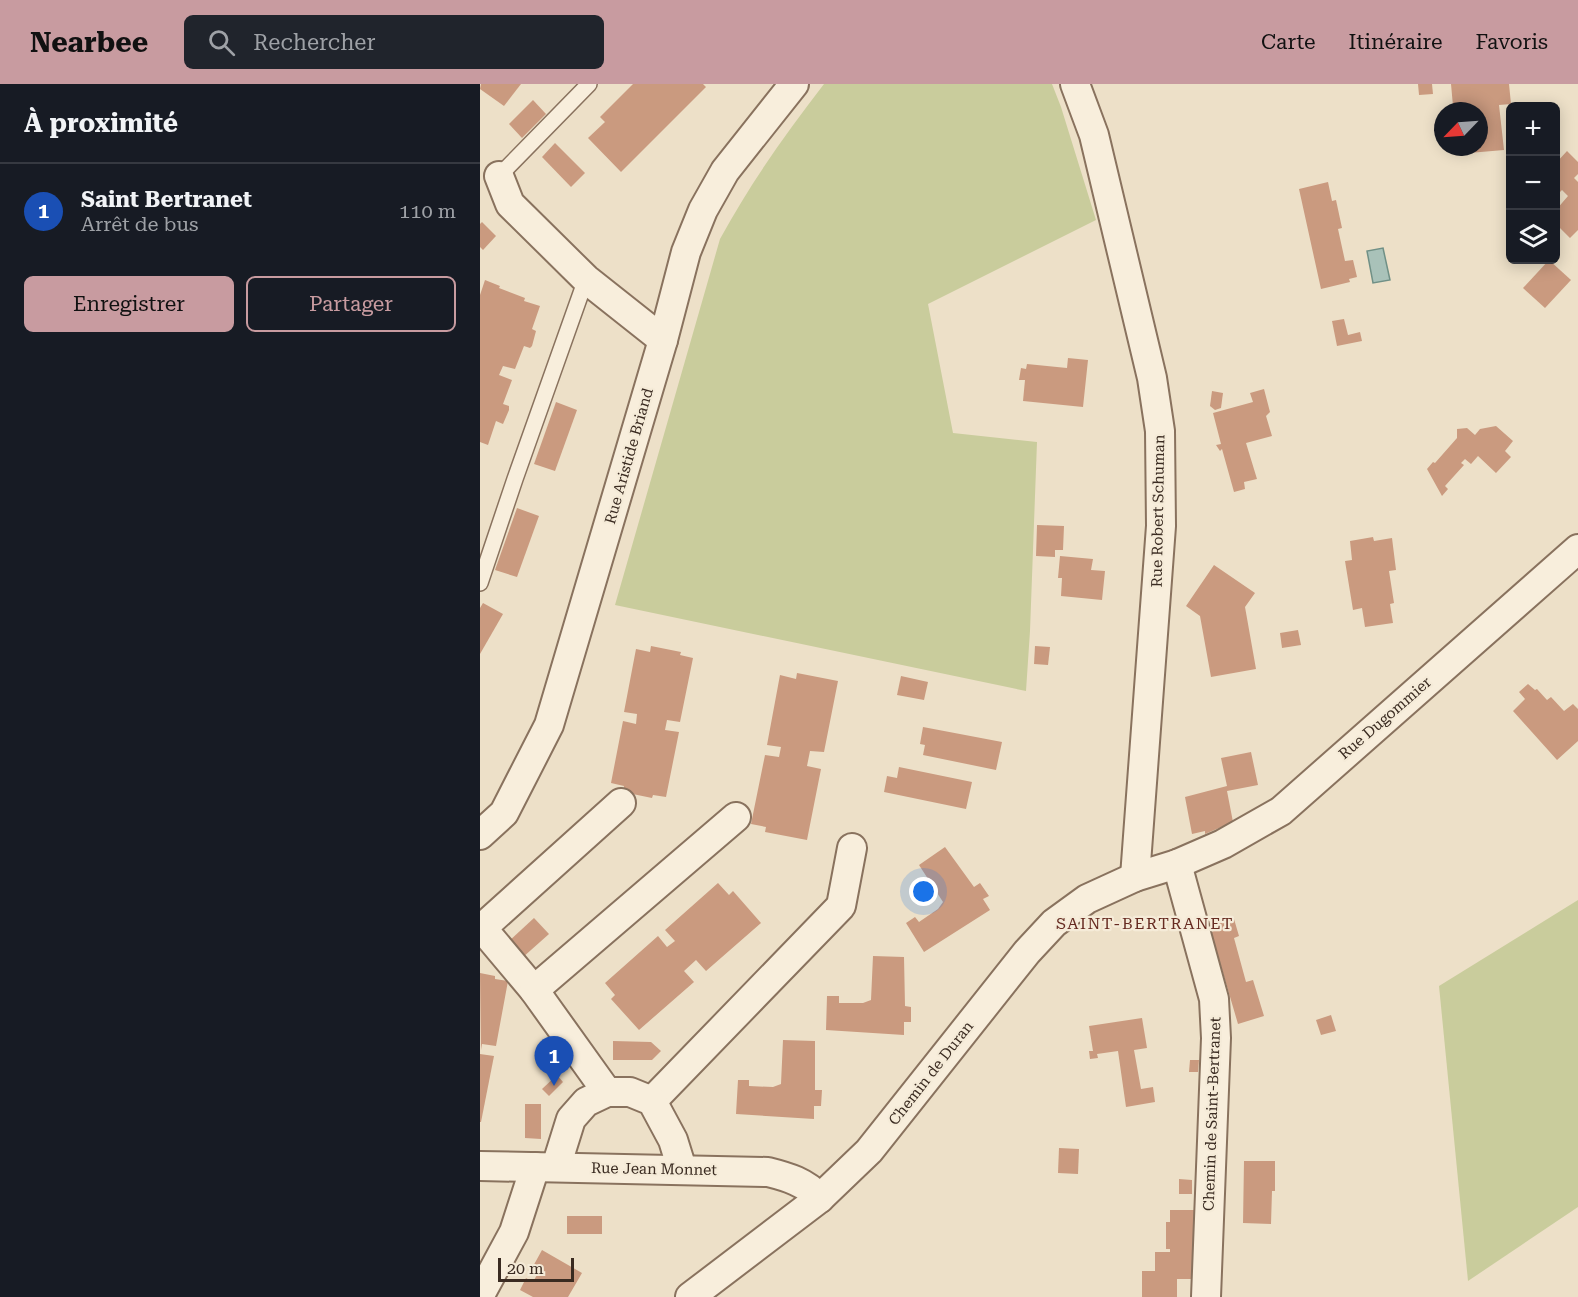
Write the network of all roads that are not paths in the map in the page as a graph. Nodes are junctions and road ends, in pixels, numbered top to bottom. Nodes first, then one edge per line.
1 (589, 84) edge
2 (794, 84) edge
3 (1075, 84) edge
4 (499, 176) joint
5 (586, 279) junction
6 (663, 340) junction
7 (1578, 549) edge
8 (480, 584) edge
9 (621, 803) dead end
10 (736, 817) dead end
11 (480, 836) edge
12 (852, 848) dead end
13 (1177, 864) junction
14 (1135, 877) junction
15 (534, 990) junction
16 (607, 1092) junction
17 (652, 1101) junction
18 (480, 1166) edge
19 (546, 1167) junction
20 (682, 1169) junction
21 (820, 1198) junction
22 (480, 1295) edge
23 (690, 1297) edge
24 (1206, 1297) edge

1 - 4 lane
2 - 6 street, Rue Aristide Briand
3 - 14 street, Rue Robert Schuman
4 - 5 street
5 - 6 street
5 - 8 lane
6 - 11 street, Rue Aristide Briand
7 - 13 street, Rue Dugommier
9 - 15 street
10 - 15 street
12 - 17 street
13 - 14 street, Chemin de Duran
13 - 24 street, Chemin de Saint-Bertranet
14 - 21 street, Chemin de Duran
15 - 16 street
16 - 17 street
16 - 19 street
17 - 20 street
18 - 19 street, Rue Jean Monnet
19 - 20 street, Rue Jean Monnet
19 - 22 street
20 - 21 street, Rue Jean Monnet
21 - 23 street, Chemin de Duran

